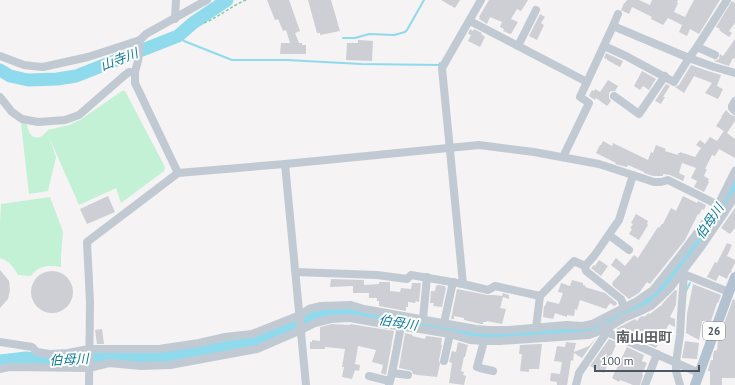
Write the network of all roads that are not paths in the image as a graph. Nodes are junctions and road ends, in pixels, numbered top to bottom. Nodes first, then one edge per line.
1 (176, 0) edge
2 (207, 0) edge
3 (481, 0) edge
4 (727, 0) edge
5 (536, 10) dead end
6 (618, 14) dead end
7 (175, 18) junction
8 (470, 21) junction
9 (613, 26) junction
10 (140, 42) junction
11 (518, 46) junction
12 (604, 46) junction
13 (697, 47) junction
14 (715, 55) dead end
15 (0, 56) edge
16 (689, 58) junction
17 (135, 72) junction
18 (735, 73) edge
19 (665, 76) junction
20 (587, 82) junction
21 (614, 96) dead end
22 (0, 97) edge
23 (735, 101) edge
24 (735, 111) edge
25 (450, 148) junction
26 (563, 157) junction
27 (285, 164) junction
28 (735, 171) edge
29 (178, 173) junction
30 (633, 175) junction
31 (735, 196) edge
32 (718, 205) junction
33 (609, 235) junction
34 (629, 250) dead end
35 (585, 266) junction
36 (672, 267) junction
37 (296, 272) junction
38 (682, 274) junction
39 (427, 277) junction
40 (735, 277) edge
41 (453, 282) junction
42 (463, 284) junction
43 (731, 289) edge
44 (540, 296) junction
45 (624, 307) junction
46 (402, 316) junction
47 (423, 320) junction
48 (601, 320) junction
49 (300, 323) junction
50 (444, 323) junction
51 (401, 327) junction
52 (536, 328) junction
53 (607, 330) junction
54 (450, 334) junction
55 (484, 341) junction
56 (0, 342) edge
57 (89, 349) junction
58 (656, 354) junction
59 (444, 361) dead end
60 (676, 362) junction
61 (89, 368) junction
62 (0, 369) edge
63 (493, 371) dead end
64 (699, 372) junction
65 (392, 373) junction
66 (408, 375) dead end
67 (369, 376) dead end
68 (389, 383) edge
69 (89, 385) edge
70 (306, 385) edge
71 (576, 385) edge
72 (645, 385) edge
73 (680, 385) edge
74 (695, 385) edge

1 - 7 street
2 - 7 street
3 - 8 street
4 - 13 street
5 - 11 street
6 - 9 street
7 - 10 street
8 - 11 street
8 - 25 street
9 - 12 street
9 - 16 street
10 - 15 street
10 - 17 street
11 - 20 street
12 - 19 street
12 - 20 street
13 - 14 street
13 - 16 street
16 - 18 street
16 - 19 street
17 - 22 street
17 - 29 street
19 - 21 street
20 - 26 street
23 - 24 street
25 - 26 street
25 - 27 street
25 - 42 street
26 - 30 street
27 - 29 street
27 - 37 street
28 - 32 street
29 - 57 street
30 - 32 street
30 - 33 street
31 - 38 street
32 - 36 street
33 - 34 street
33 - 35 street
35 - 44 street
35 - 45 street
36 - 38 street
36 - 45 street
37 - 39 street
37 - 49 street
38 - 43 street
38 - 53 street
38 - 60 street
39 - 41 street
39 - 47 street
40 - 43 main road, 26
41 - 42 street
41 - 50 street
42 - 44 street
43 - 64 main road, 26
44 - 52 street
45 - 48 street
46 - 47 street
46 - 49 street
46 - 51 street
47 - 50 street
48 - 52 street
48 - 53 street
49 - 51 street
49 - 57 street
49 - 61 street
49 - 70 street
50 - 52 street
51 - 54 street
51 - 65 street
53 - 55 street
53 - 58 street
53 - 71 street
54 - 55 street
54 - 59 street
55 - 63 street
56 - 57 street
57 - 61 street
58 - 60 street
58 - 72 street
60 - 64 street
60 - 73 street
61 - 62 street
61 - 69 street
64 - 74 main road, 26
65 - 66 street
65 - 68 street
67 - 68 street

